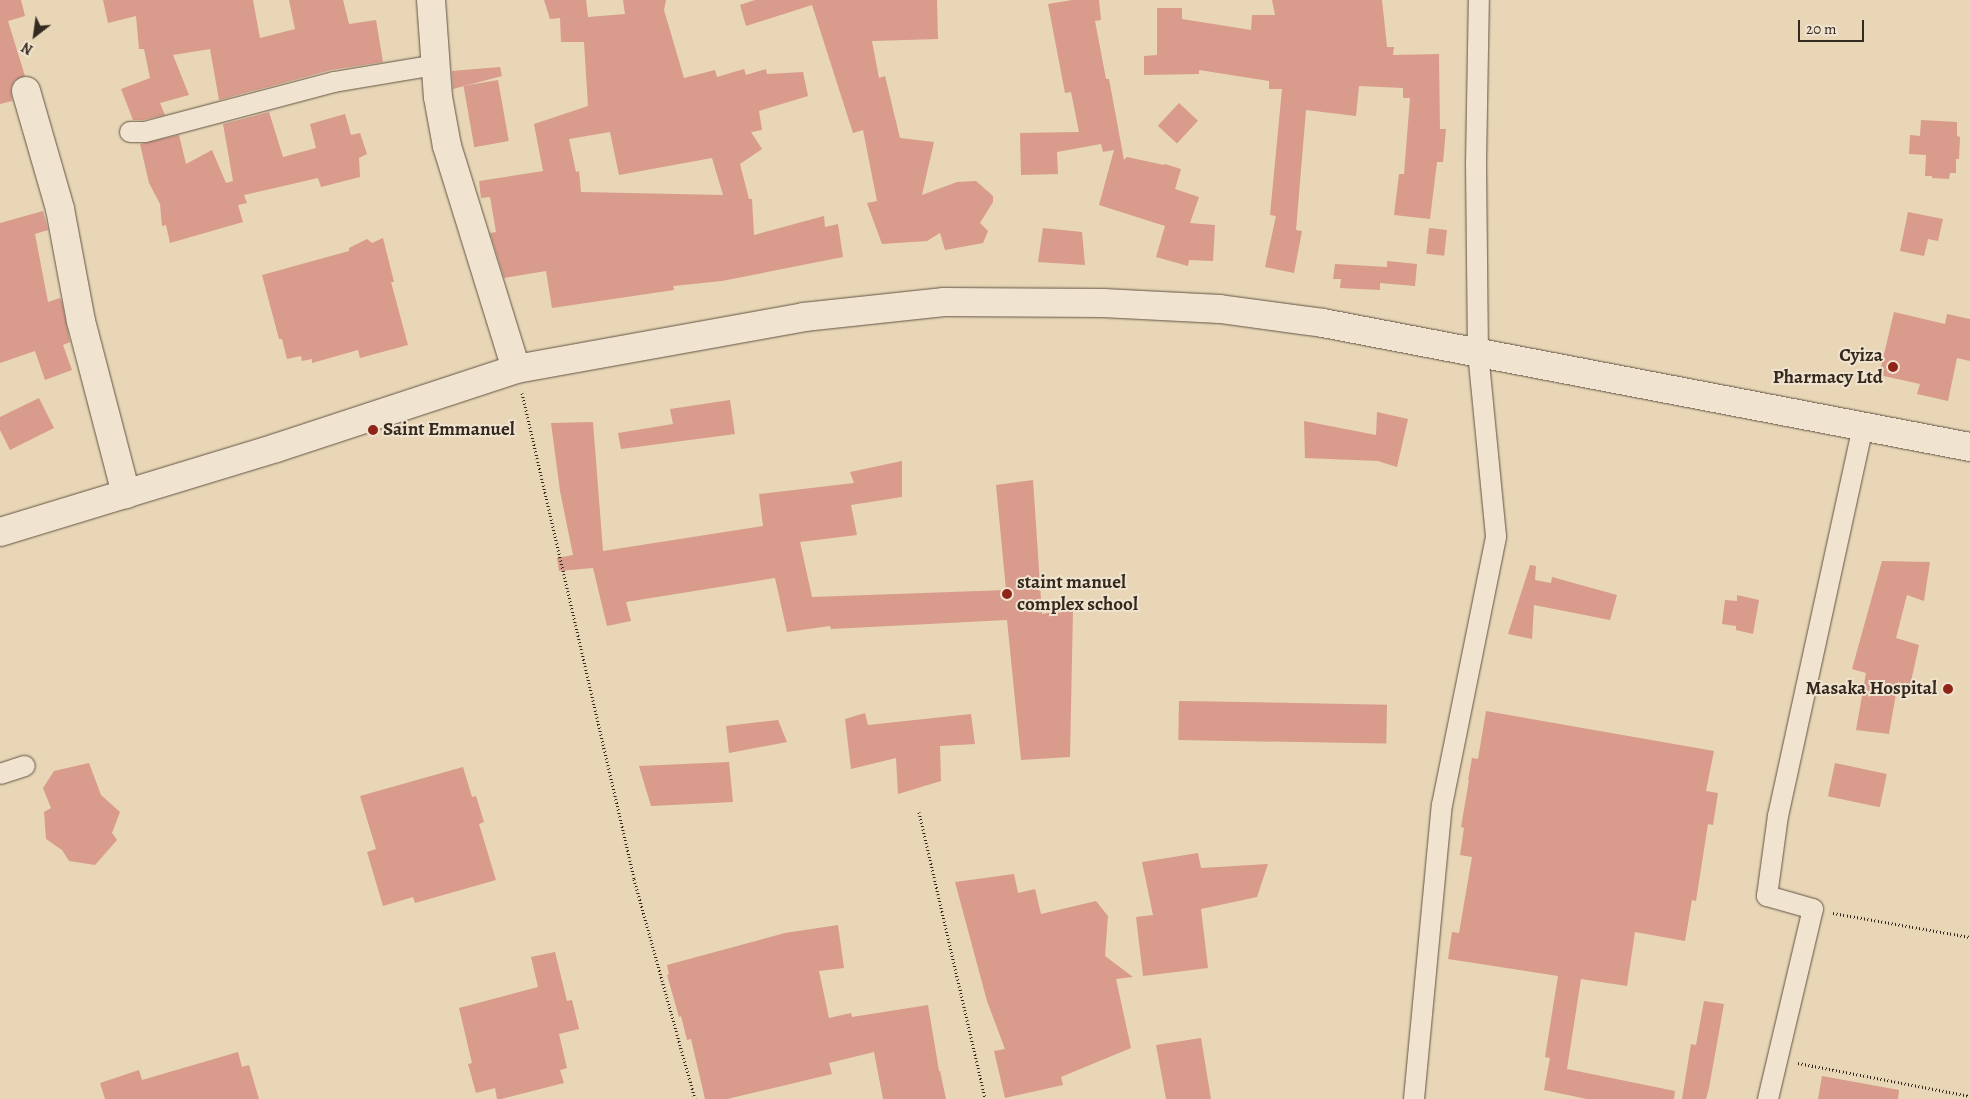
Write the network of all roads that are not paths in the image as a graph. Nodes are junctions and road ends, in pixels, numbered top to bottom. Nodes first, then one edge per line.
1 (431, 0) edge
2 (1478, 0) edge
3 (436, 64) junction
4 (26, 91) dead end
5 (130, 132) dead end
6 (1478, 354) junction
7 (516, 369) junction
8 (1863, 426) junction
9 (1970, 446) edge
10 (126, 494) junction
11 (0, 532) edge
12 (25, 766) dead end
13 (0, 774) edge
14 (1414, 1099) edge
15 (1768, 1099) edge

1 - 3 street
2 - 6 street
3 - 5 street
3 - 7 street
4 - 10 street
6 - 7 street
6 - 8 street
6 - 14 street
7 - 10 street
8 - 9 street
8 - 15 street
10 - 11 street
12 - 13 street

